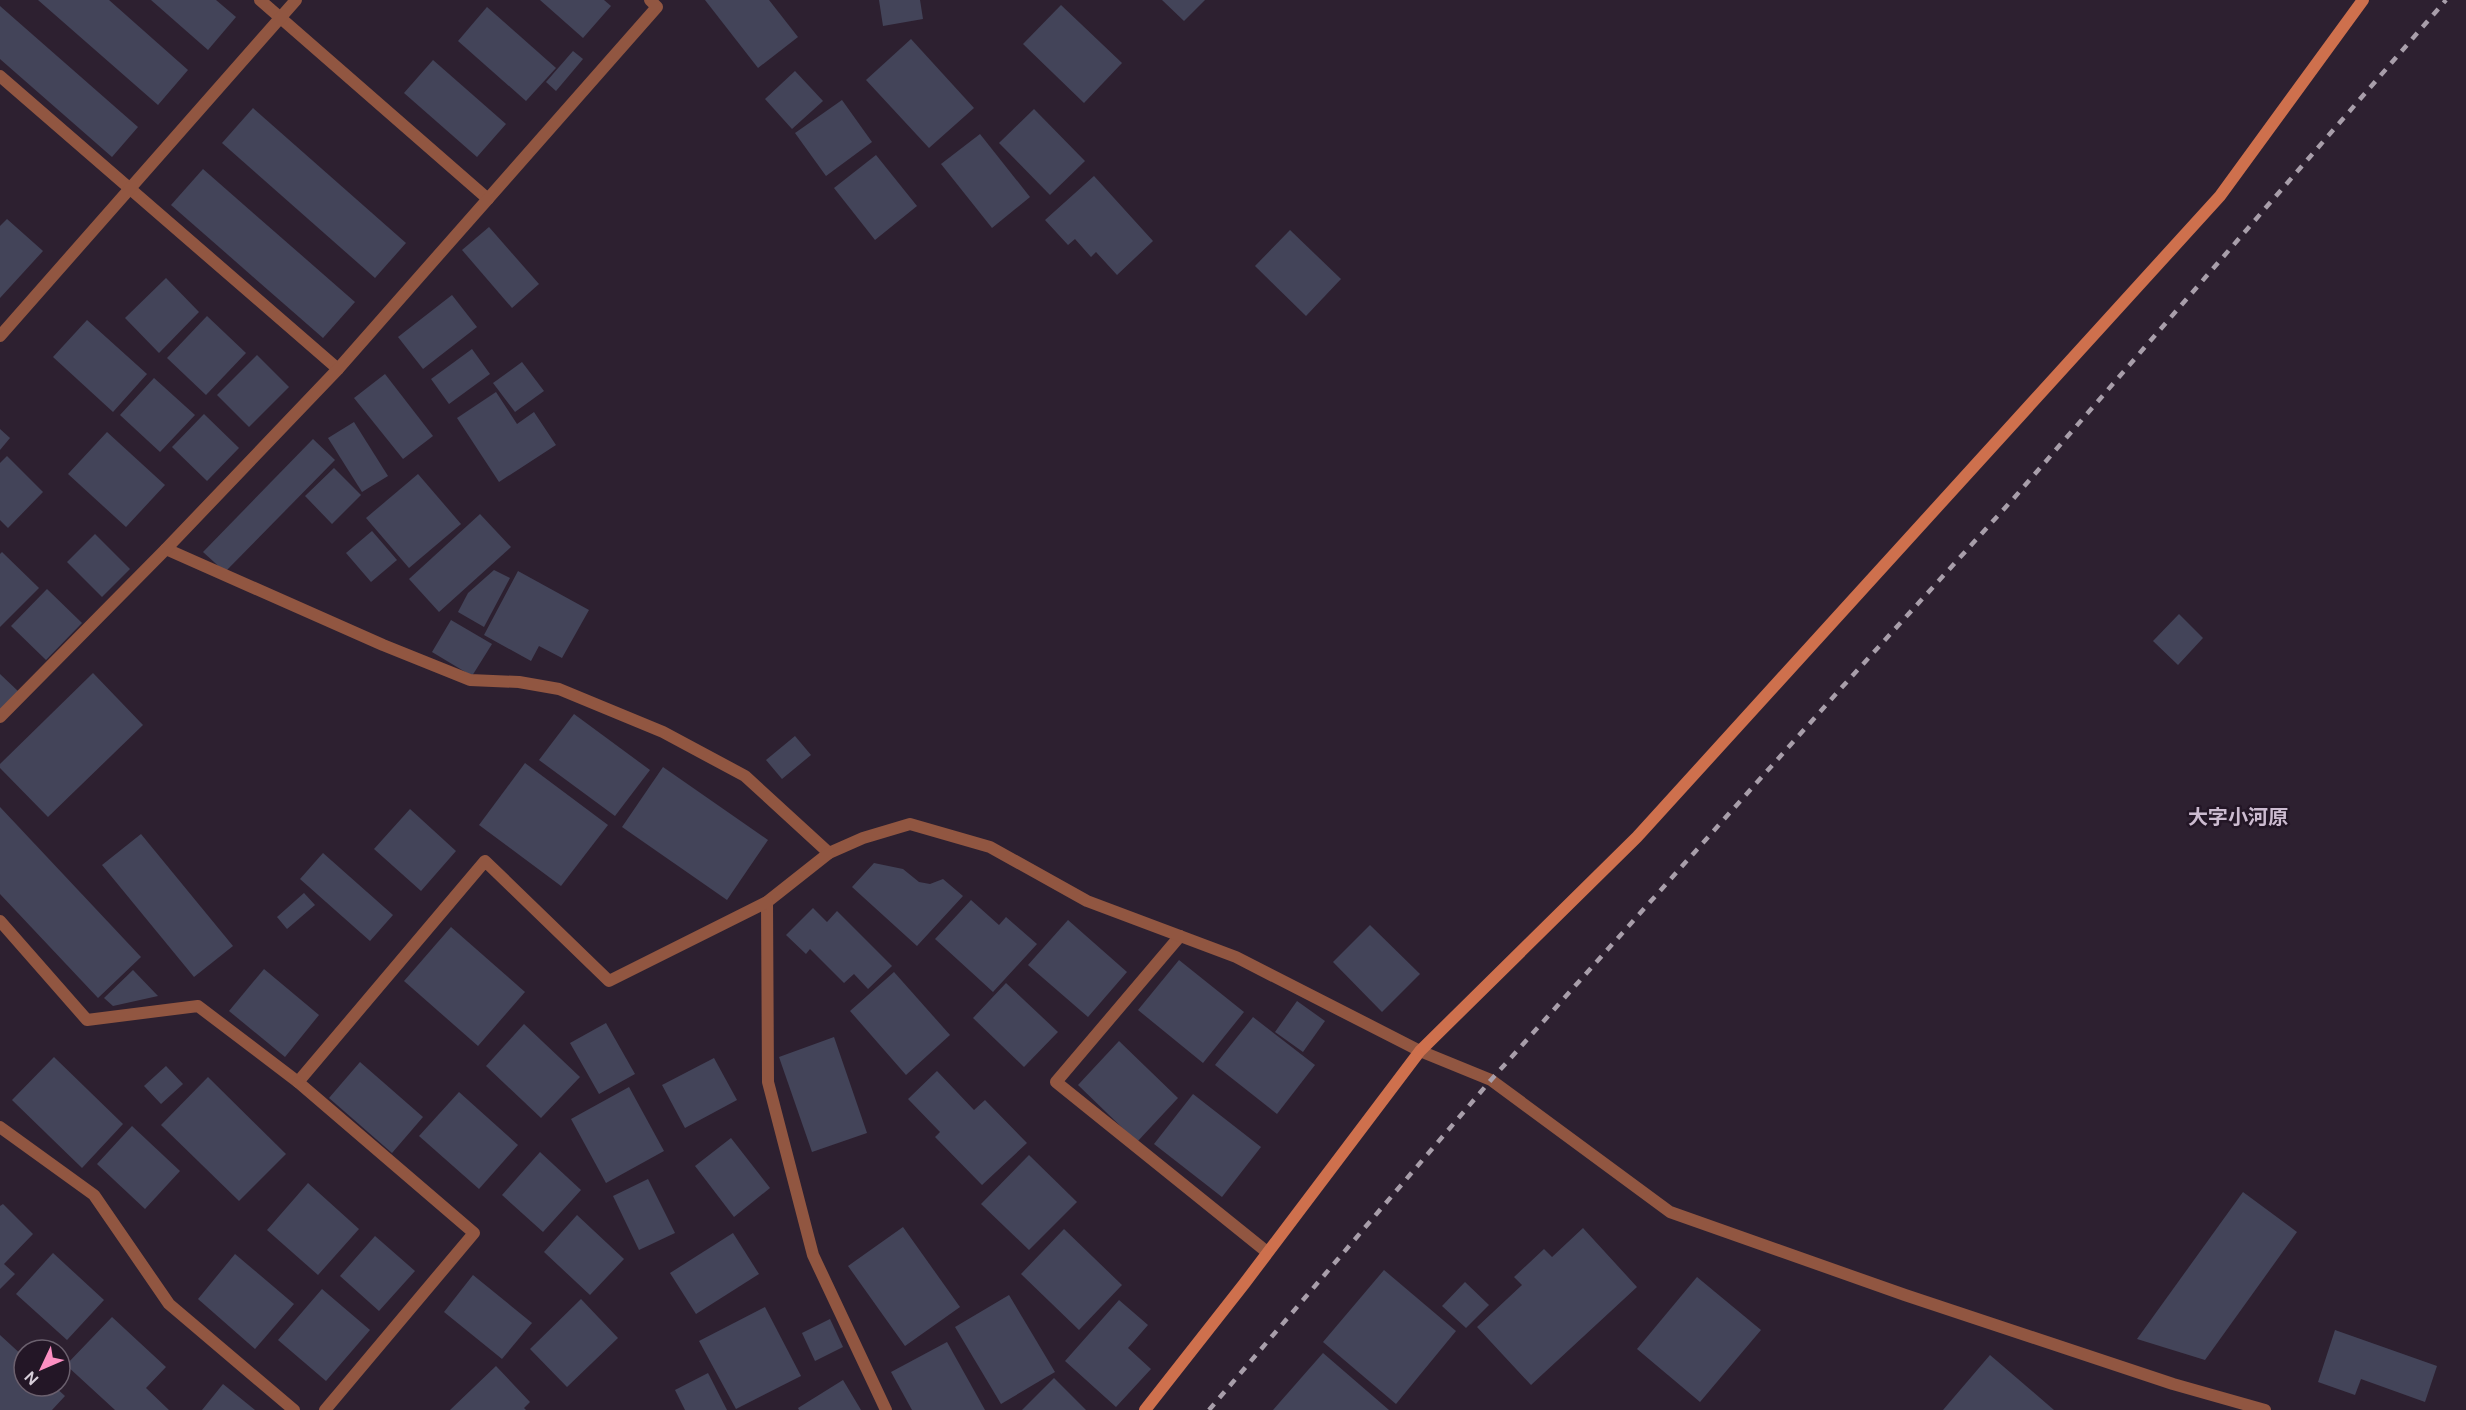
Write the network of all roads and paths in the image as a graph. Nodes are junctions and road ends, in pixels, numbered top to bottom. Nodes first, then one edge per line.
1 (260, 0) edge
2 (296, 0) edge
3 (650, 0) edge
4 (2363, 0) edge
5 (280, 18) junction
6 (0, 76) edge
7 (130, 189) junction
8 (488, 199) junction
9 (0, 336) edge
10 (338, 369) junction
11 (166, 549) junction
12 (0, 717) edge
13 (829, 853) junction
14 (767, 902) junction
15 (0, 921) edge
16 (1180, 936) junction
17 (1420, 1051) junction
18 (298, 1082) junction
19 (0, 1127) edge
20 (1267, 1252) junction
21 (294, 1410) edge
22 (325, 1410) edge
23 (886, 1410) edge
24 (1145, 1410) edge
25 (2265, 1410) edge

1 - 5 street
2 - 5 street
3 - 8 street
4 - 17 street
5 - 7 street
5 - 8 street
6 - 7 street
7 - 9 street
7 - 10 street
8 - 10 street
10 - 11 street
11 - 12 street
11 - 13 street
13 - 14 street
13 - 16 street
14 - 18 street
14 - 23 street
15 - 18 street
16 - 17 street
16 - 20 street
17 - 20 street
17 - 25 street
18 - 22 street
19 - 21 street
20 - 24 street

